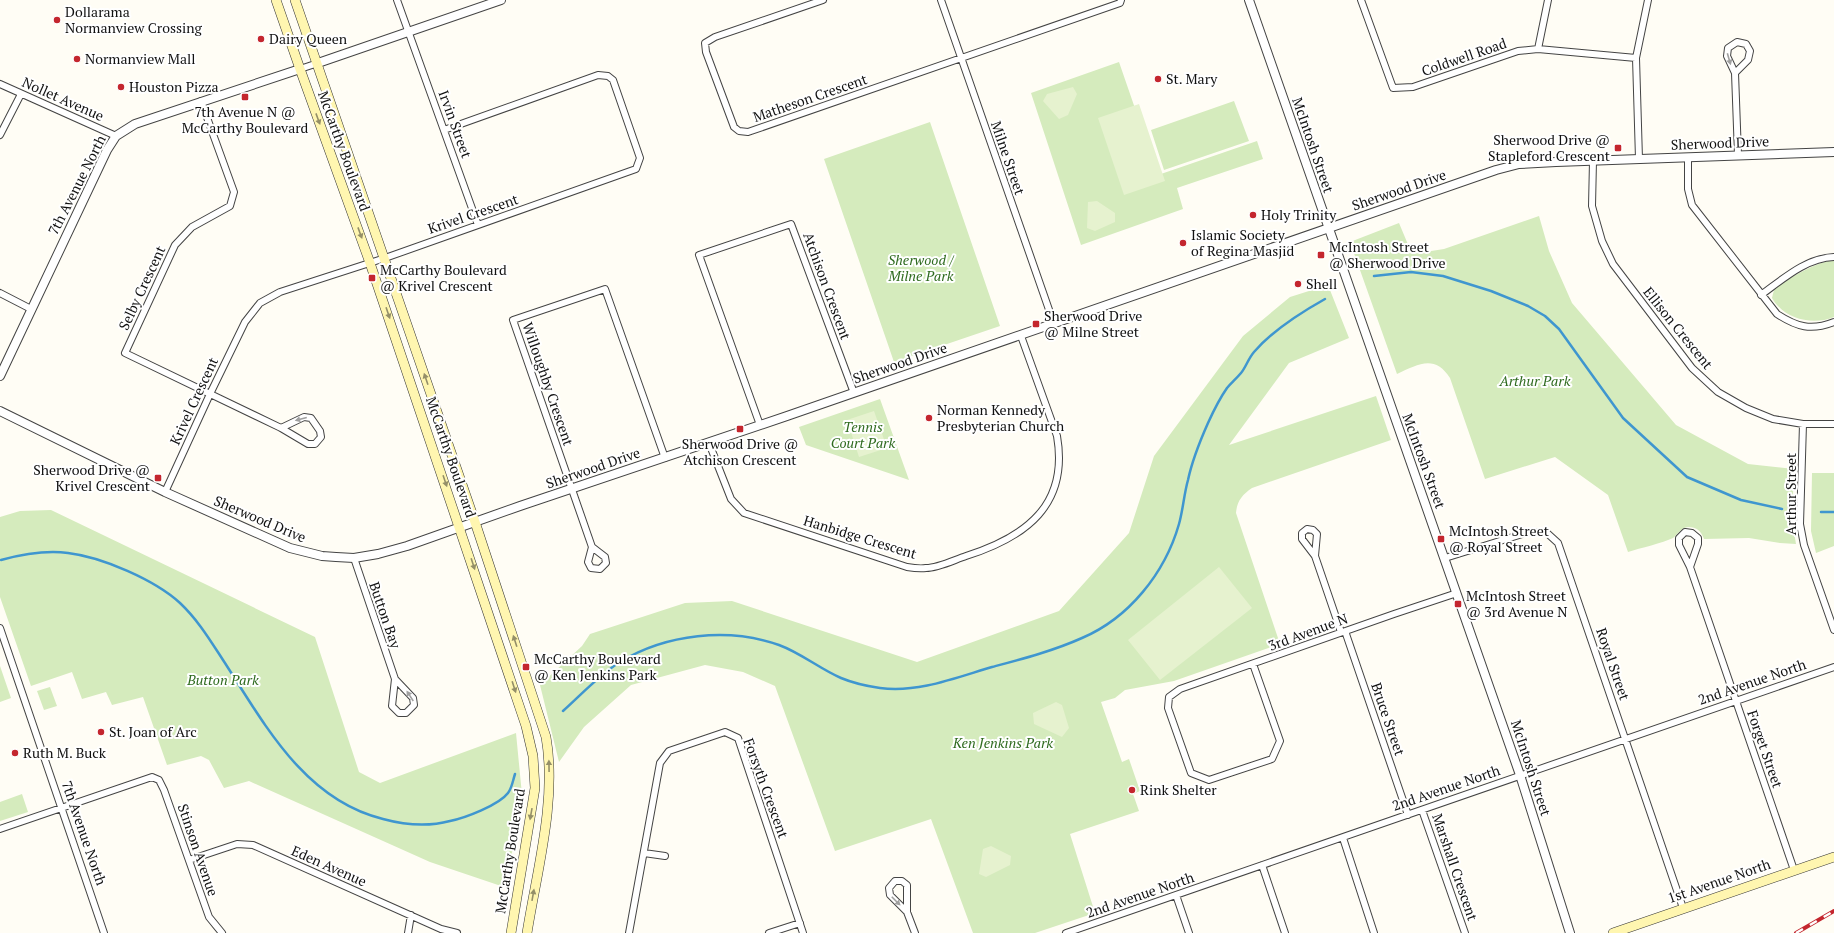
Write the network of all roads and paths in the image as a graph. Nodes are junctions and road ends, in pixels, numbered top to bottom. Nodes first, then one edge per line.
1 (276, 0) edge
2 (295, 0) edge
3 (397, 0) edge
4 (500, 0) edge
5 (823, 0) edge
6 (941, 0) edge
7 (1121, 0) edge
8 (1249, 0) edge
9 (1361, 0) edge
10 (1548, 0) edge
11 (1648, 0) edge
12 (408, 32) junction
13 (1538, 49) junction
14 (961, 58) junction
15 (1636, 58) junction
16 (318, 63) junction
17 (300, 69) junction
18 (1735, 73) junction
19 (0, 84) edge
20 (21, 94) junction
21 (201, 101) junction
22 (444, 130) junction
23 (0, 135) edge
24 (116, 136) junction
25 (1834, 152) edge
26 (1738, 155) junction
27 (1688, 156) junction
28 (1639, 159) junction
29 (1593, 161) junction
30 (478, 225) junction
31 (1328, 228) junction
32 (1834, 257) edge
33 (385, 258) junction
34 (370, 263) junction
35 (0, 293) edge
36 (1761, 295) junction
37 (31, 309) junction
38 (1834, 322) edge
39 (1054, 324) junction
40 (1021, 336) junction
41 (0, 376) edge
42 (854, 393) junction
43 (210, 394) junction
44 (0, 411) edge
45 (1803, 424) junction
46 (1834, 424) edge
47 (760, 425) junction
48 (281, 428) junction
49 (709, 443) junction
50 (665, 458) junction
51 (572, 490) junction
52 (165, 492) junction
53 (475, 522) junction
54 (460, 527) junction
55 (592, 547) dead end
56 (1315, 556) dead end
57 (354, 558) junction
58 (1445, 558) junction
59 (1690, 567) junction
60 (1457, 594) junction
61 (0, 628) edge
62 (1834, 630) edge
63 (1343, 632) junction
64 (1253, 664) junction
65 (1834, 666) edge
66 (395, 679) junction
67 (1736, 701) junction
68 (1626, 740) junction
69 (1520, 775) junction
70 (62, 808) junction
71 (1422, 810) junction
72 (1408, 815) junction
73 (0, 829) edge
74 (1343, 838) junction
75 (644, 853) junction
76 (665, 856) dead end
77 (1834, 857) edge
78 (189, 860) junction
79 (1262, 865) junction
80 (1794, 870) junction
81 (1176, 895) junction
82 (1683, 908) junction
83 (907, 912) junction
84 (411, 915) junction
85 (800, 923) junction
86 (1084, 930) edge
87 (104, 933) edge
88 (222, 933) edge
89 (408, 933) edge
90 (457, 933) edge
91 (511, 933) edge
92 (527, 933) edge
93 (629, 933) edge
94 (769, 933) edge
95 (803, 933) edge
96 (915, 933) edge
97 (1066, 933) edge
98 (1189, 933) edge
99 (1285, 933) edge
100 (1374, 933) edge
101 (1465, 933) edge
102 (1570, 933) edge
103 (1612, 933) edge

1 - 17 main road, McCarthy Boulevard
2 - 16 main road, McCarthy Boulevard
3 - 12 street, Irvin Street
4 - 12 street, 7th Avenue North
5 - 14 street, Matheson Crescent
6 - 14 street, Milne Street
7 - 14 street
8 - 31 street, McIntosh Street
9 - 13 street, Coldwell Road
10 - 13 street
11 - 15 street
12 - 16 street, 7th Avenue North
12 - 22 street, Irvin Street
13 - 15 street, Coldwell Road
14 - 39 street, Milne Street
15 - 28 street
16 - 17 street, 7th Avenue North
16 - 33 main road, McCarthy Boulevard
17 - 21 street, 7th Avenue North
17 -> 34 main road, McCarthy Boulevard
18 -> 18 street
18 - 26 street
19 - 20 street, Nollet Avenue
20 - 23 street
20 - 24 street, Nollet Avenue
21 - 24 street, 7th Avenue North
21 - 43 street, Selby Crescent
22 - 30 street, Irvin Street
22 - 30 street, Krivel Crescent
24 - 37 street, 7th Avenue North
25 - 26 street, Sherwood Drive
26 - 27 street, Sherwood Drive
27 - 28 street, Sherwood Drive
27 - 36 street
28 - 29 street, Sherwood Drive
29 - 31 street, Sherwood Drive
29 - 45 street, Ellison Crescent
30 - 33 street, Krivel Crescent
31 - 39 street, Sherwood Drive
31 - 58 street, McIntosh Street
32 - 36 street
33 - 34 street, Krivel Crescent
53 -> 33 main road, McCarthy Boulevard
34 - 43 street, Krivel Crescent
34 -> 54 main road, McCarthy Boulevard
35 - 37 street
36 - 38 street
37 - 41 street, 7th Avenue North
39 - 40 street, Sherwood Drive
40 - 42 street, Sherwood Drive
40 - 49 street, Hanbidge Crescent
42 - 47 street, Sherwood Drive
42 - 47 street, Atchison Crescent
43 - 48 street
43 - 52 street, Krivel Crescent
44 - 52 street, Sherwood Drive
45 - 46 street, Ellison Crescent
45 - 62 street, Arthur Street
47 - 49 street, Sherwood Drive
48 -> 48 street
49 - 50 street, Sherwood Drive
50 - 51 street, Sherwood Drive
50 - 51 street, Willoughby Crescent
51 - 53 street, Sherwood Drive
51 - 55 street
52 - 57 street, Sherwood Drive
53 - 54 street, Sherwood Drive
92 -> 53 main road, McCarthy Boulevard
54 - 57 street, Sherwood Drive
54 -> 91 main road, McCarthy Boulevard
56 - 63 street, Bruce Street
57 - 66 street, Button Bay
58 - 60 street, McIntosh Street
58 - 68 street, Royal Street
59 - 59 street, Forget Street
59 - 67 street, Forget Street
60 - 63 street, 3rd Avenue N
60 - 69 street, McIntosh Street
61 - 70 street, 7th Avenue North
63 - 64 street, 3rd Avenue N
63 - 72 street, Bruce Street
64 - 64 street, 3rd Avenue N
65 - 67 street, 2nd Avenue North
66 -> 66 street, Button Bay
67 - 68 street, 2nd Avenue North
67 - 80 street, Forget Street
68 - 69 street, 2nd Avenue North
68 - 82 street, Royal Street
69 - 71 street, 2nd Avenue North
69 - 102 street, McIntosh Street
70 - 73 street
70 - 78 street, Stinson Avenue
70 - 87 street, 7th Avenue North
71 - 72 street, 2nd Avenue North
71 - 101 street, Marshall Crescent
72 - 74 street, 2nd Avenue North
74 - 79 street, 2nd Avenue North
74 - 100 street
75 - 76 street
75 - 85 street, Forsyth Crescent
75 - 93 street, Forsyth Crescent
77 - 80 main road, 1st Avenue North
78 - 84 street, Eden Avenue
78 - 88 street, Stinson Avenue
79 - 81 street, 2nd Avenue North
79 - 99 street
80 - 82 main road, 1st Avenue North
81 - 86 street, 2nd Avenue North
81 - 98 street
82 - 103 main road, 1st Avenue North
83 -> 83 street
83 - 96 street
84 - 89 street
84 - 90 street, Eden Avenue
85 - 94 street
85 - 95 street, Forsyth Crescent
86 - 97 street, 2nd Avenue North

